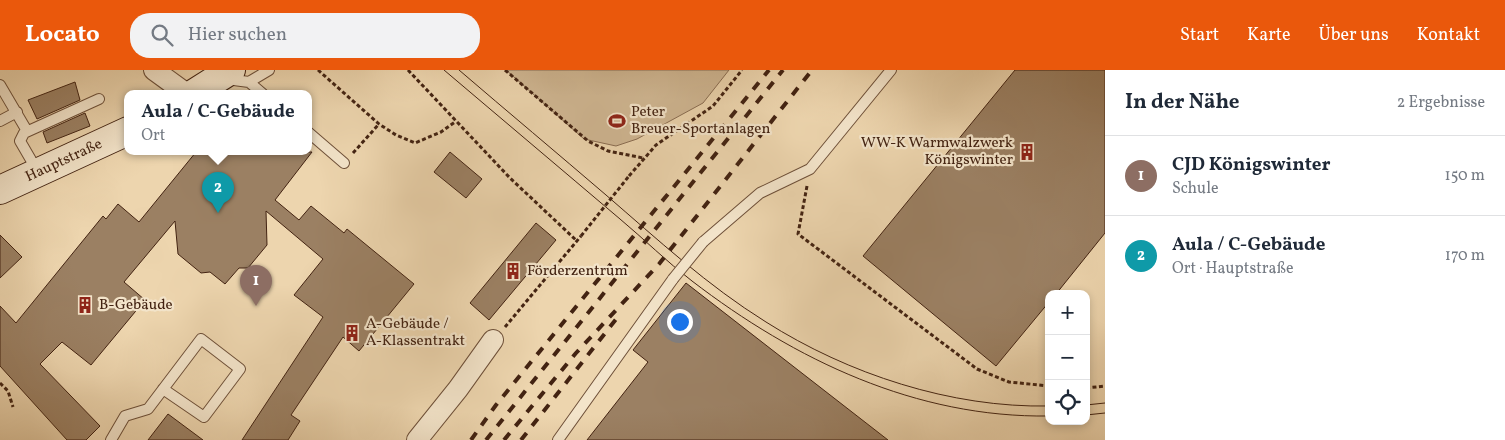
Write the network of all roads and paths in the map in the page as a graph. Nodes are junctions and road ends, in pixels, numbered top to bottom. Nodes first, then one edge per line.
1 (154, 70) edge
2 (269, 70) edge
3 (318, 70) edge
4 (408, 70) edge
5 (505, 70) edge
6 (742, 70) edge
7 (891, 70) edge
8 (233, 77) edge
9 (0, 85) edge
10 (182, 90) edge
11 (203, 90) edge
12 (256, 90) edge
13 (99, 99) dead end
14 (17, 112) junction
15 (0, 121) edge
16 (455, 122) junction
17 (379, 124) junction
18 (27, 131) junction
19 (124, 133) edge
20 (312, 135) edge
21 (643, 158) junction
22 (344, 163) joint
23 (810, 169) junction
24 (39, 172) junction
25 (0, 190) edge
26 (577, 242) junction
27 (493, 340) joint
28 (0, 383) edge
29 (1045, 386) edge
30 (1105, 386) edge
31 (1090, 388) edge
32 (163, 389) junction
33 (13, 406) dead end
34 (111, 440) edge
35 (417, 440) edge
36 (558, 440) edge

1 - 10 street
2 - 8 lane
3 - 17 path
4 - 16 path
5 - 21 path
6 - 21 path
7 - 23 lane
8 - 11 main road
8 - 12 lane
9 - 14 lane
13 - 18 lane
14 - 15 lane
14 - 18 lane
16 - 17 path
16 - 26 path
17 - 22 path
18 - 24 lane
19 - 24 main road, Hauptstraße
20 - 22 lane
21 - 26 path, bridge
23 - 29 path
23 - 36 lane, bridge
24 - 25 main road, Hauptstraße
26 - 27 path
27 - 35 street
28 - 33 path
30 - 31 path
32 - 32 lane
32 - 34 lane

